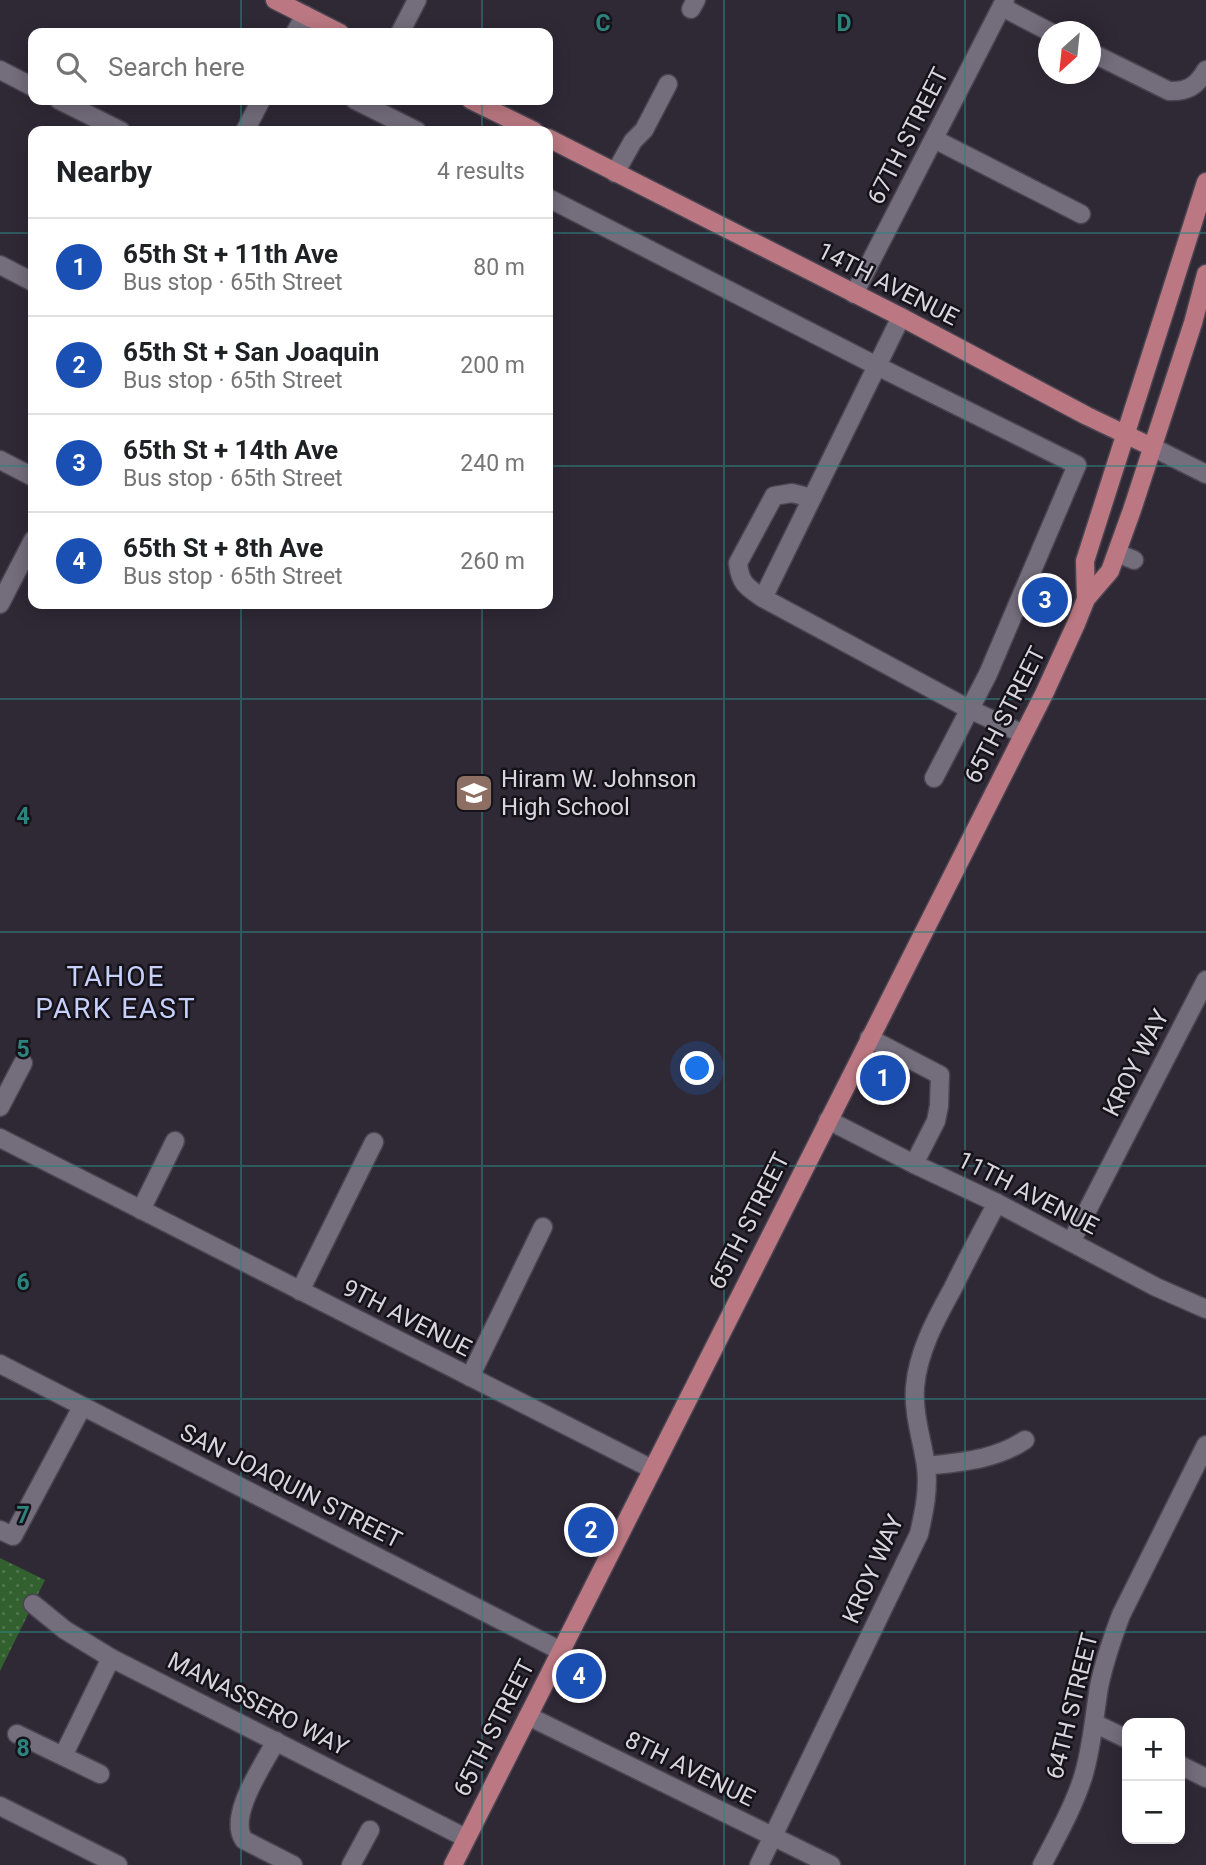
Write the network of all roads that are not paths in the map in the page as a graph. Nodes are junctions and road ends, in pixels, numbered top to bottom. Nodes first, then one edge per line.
1 (275, 0) edge
2 (417, 0) edge
3 (1003, 3) edge
4 (305, 15) junction
5 (1038, 25) edge
6 (298, 28) edge
7 (331, 28) edge
8 (403, 28) edge
9 (1101, 57) edge
10 (0, 70) edge
11 (1206, 70) edge
12 (28, 84) edge
13 (668, 84) dead end
14 (69, 105) edge
15 (258, 105) edge
16 (365, 105) edge
17 (481, 105) edge
18 (111, 126) edge
19 (248, 126) edge
20 (406, 126) edge
21 (524, 126) edge
22 (934, 139) junction
23 (553, 141) edge
24 (615, 173) junction
25 (1206, 182) edge
26 (553, 201) edge
27 (1081, 214) dead end
28 (0, 265) edge
29 (1206, 274) edge
30 (28, 279) edge
31 (854, 294) junction
32 (901, 317) junction
33 (877, 366) junction
34 (1126, 435) junction
35 (1152, 447) junction
36 (0, 460) edge
37 (28, 474) edge
38 (1206, 474) edge
39 (812, 498) junction
40 (28, 550) edge
41 (1117, 553) junction
42 (1134, 560) dead end
43 (763, 598) junction
44 (1086, 598) junction
45 (0, 604) edge
46 (969, 709) junction
47 (1019, 732) dead end
48 (934, 778) dead end
49 (1206, 980) edge
50 (869, 1038) junction
51 (23, 1063) dead end
52 (0, 1107) edge
53 (828, 1120) junction
54 (0, 1138) edge
55 (175, 1141) dead end
56 (374, 1142) dead end
57 (914, 1164) junction
58 (997, 1203) junction
59 (141, 1210) junction
60 (543, 1227) dead end
61 (1071, 1242) junction
62 (300, 1291) junction
63 (1206, 1309) edge
64 (0, 1364) edge
65 (470, 1377) junction
66 (82, 1407) junction
67 (1026, 1440) dead end
68 (1206, 1445) edge
69 (926, 1466) junction
70 (652, 1469) junction
71 (0, 1530) edge
72 (33, 1604) dead end
73 (561, 1651) junction
74 (111, 1658) junction
75 (527, 1716) junction
76 (1094, 1723) junction
77 (17, 1734) dead end
78 (1122, 1737) edge
79 (276, 1741) junction
80 (63, 1756) junction
81 (1185, 1768) edge
82 (100, 1774) dead end
83 (1206, 1778) edge
84 (0, 1806) edge
85 (370, 1830) dead end
86 (773, 1837) junction
87 (466, 1838) junction
88 (118, 1865) edge
89 (293, 1865) edge
90 (351, 1865) edge
91 (453, 1865) edge
92 (759, 1865) edge
93 (831, 1865) edge
94 (1042, 1865) edge

1 - 4 main road
2 - 8 street
3 - 5 street
3 - 22 street, 67TH STREET
4 - 6 street
4 - 7 main road
9 - 11 street
10 - 12 street
13 - 24 street
14 - 18 street
15 - 19 street
16 - 20 street
17 - 21 main road
22 - 27 street
22 - 31 street, 67TH STREET
23 - 24 main road, 14TH AVENUE
24 - 31 main road, 14TH AVENUE
25 - 34 main road, 65TH STREET
26 - 33 street
28 - 30 street
29 - 35 main road, 65TH STREET
31 - 32 main road, 14TH AVENUE
32 - 33 street
32 - 34 main road, 14TH AVENUE
33 - 39 street
33 - 46 street
34 - 35 main road, 14TH AVENUE
34 - 44 main road, 65TH STREET
35 - 38 street, 14TH AVENUE
35 - 41 main road, 65TH STREET
36 - 37 street
39 - 43 street
39 - 43 street
40 - 45 street
41 - 42 street
41 - 44 main road, 65TH STREET
43 - 46 street
44 - 50 main road, 65TH STREET
46 - 47 street
46 - 48 street
49 - 61 street, KROY WAY
50 - 53 main road, 65TH STREET
50 - 57 street
51 - 52 street
53 - 57 street, 11TH AVENUE
53 - 70 main road, 65TH STREET
54 - 59 street, 9TH AVENUE
55 - 59 street
56 - 62 street
57 - 58 street, 11TH AVENUE
58 - 61 street, 11TH AVENUE
58 - 69 street, KROY WAY
59 - 62 street, 9TH AVENUE
60 - 65 street
61 - 63 street, 11TH AVENUE
62 - 65 street, 9TH AVENUE
64 - 66 street, SAN JOAQUIN STREET
65 - 70 street, 9TH AVENUE
66 - 71 street
66 - 73 street, SAN JOAQUIN STREET
67 - 69 street
68 - 76 street, 64TH STREET
69 - 86 street, KROY WAY
70 - 73 main road, 65TH STREET
72 - 74 street, MANASSERO WAY
73 - 75 main road, 65TH STREET
74 - 79 street, MANASSERO WAY
74 - 80 street
75 - 86 street, 8TH AVENUE
75 - 87 main road, 65TH STREET
76 - 78 street
76 - 94 street, 64TH STREET
77 - 80 street
79 - 87 street, MANASSERO WAY
79 - 89 street
80 - 82 street
81 - 83 street
84 - 88 street
85 - 90 street
86 - 92 street, KROY WAY
86 - 93 street, 8TH AVENUE
87 - 91 main road, 65TH STREET

